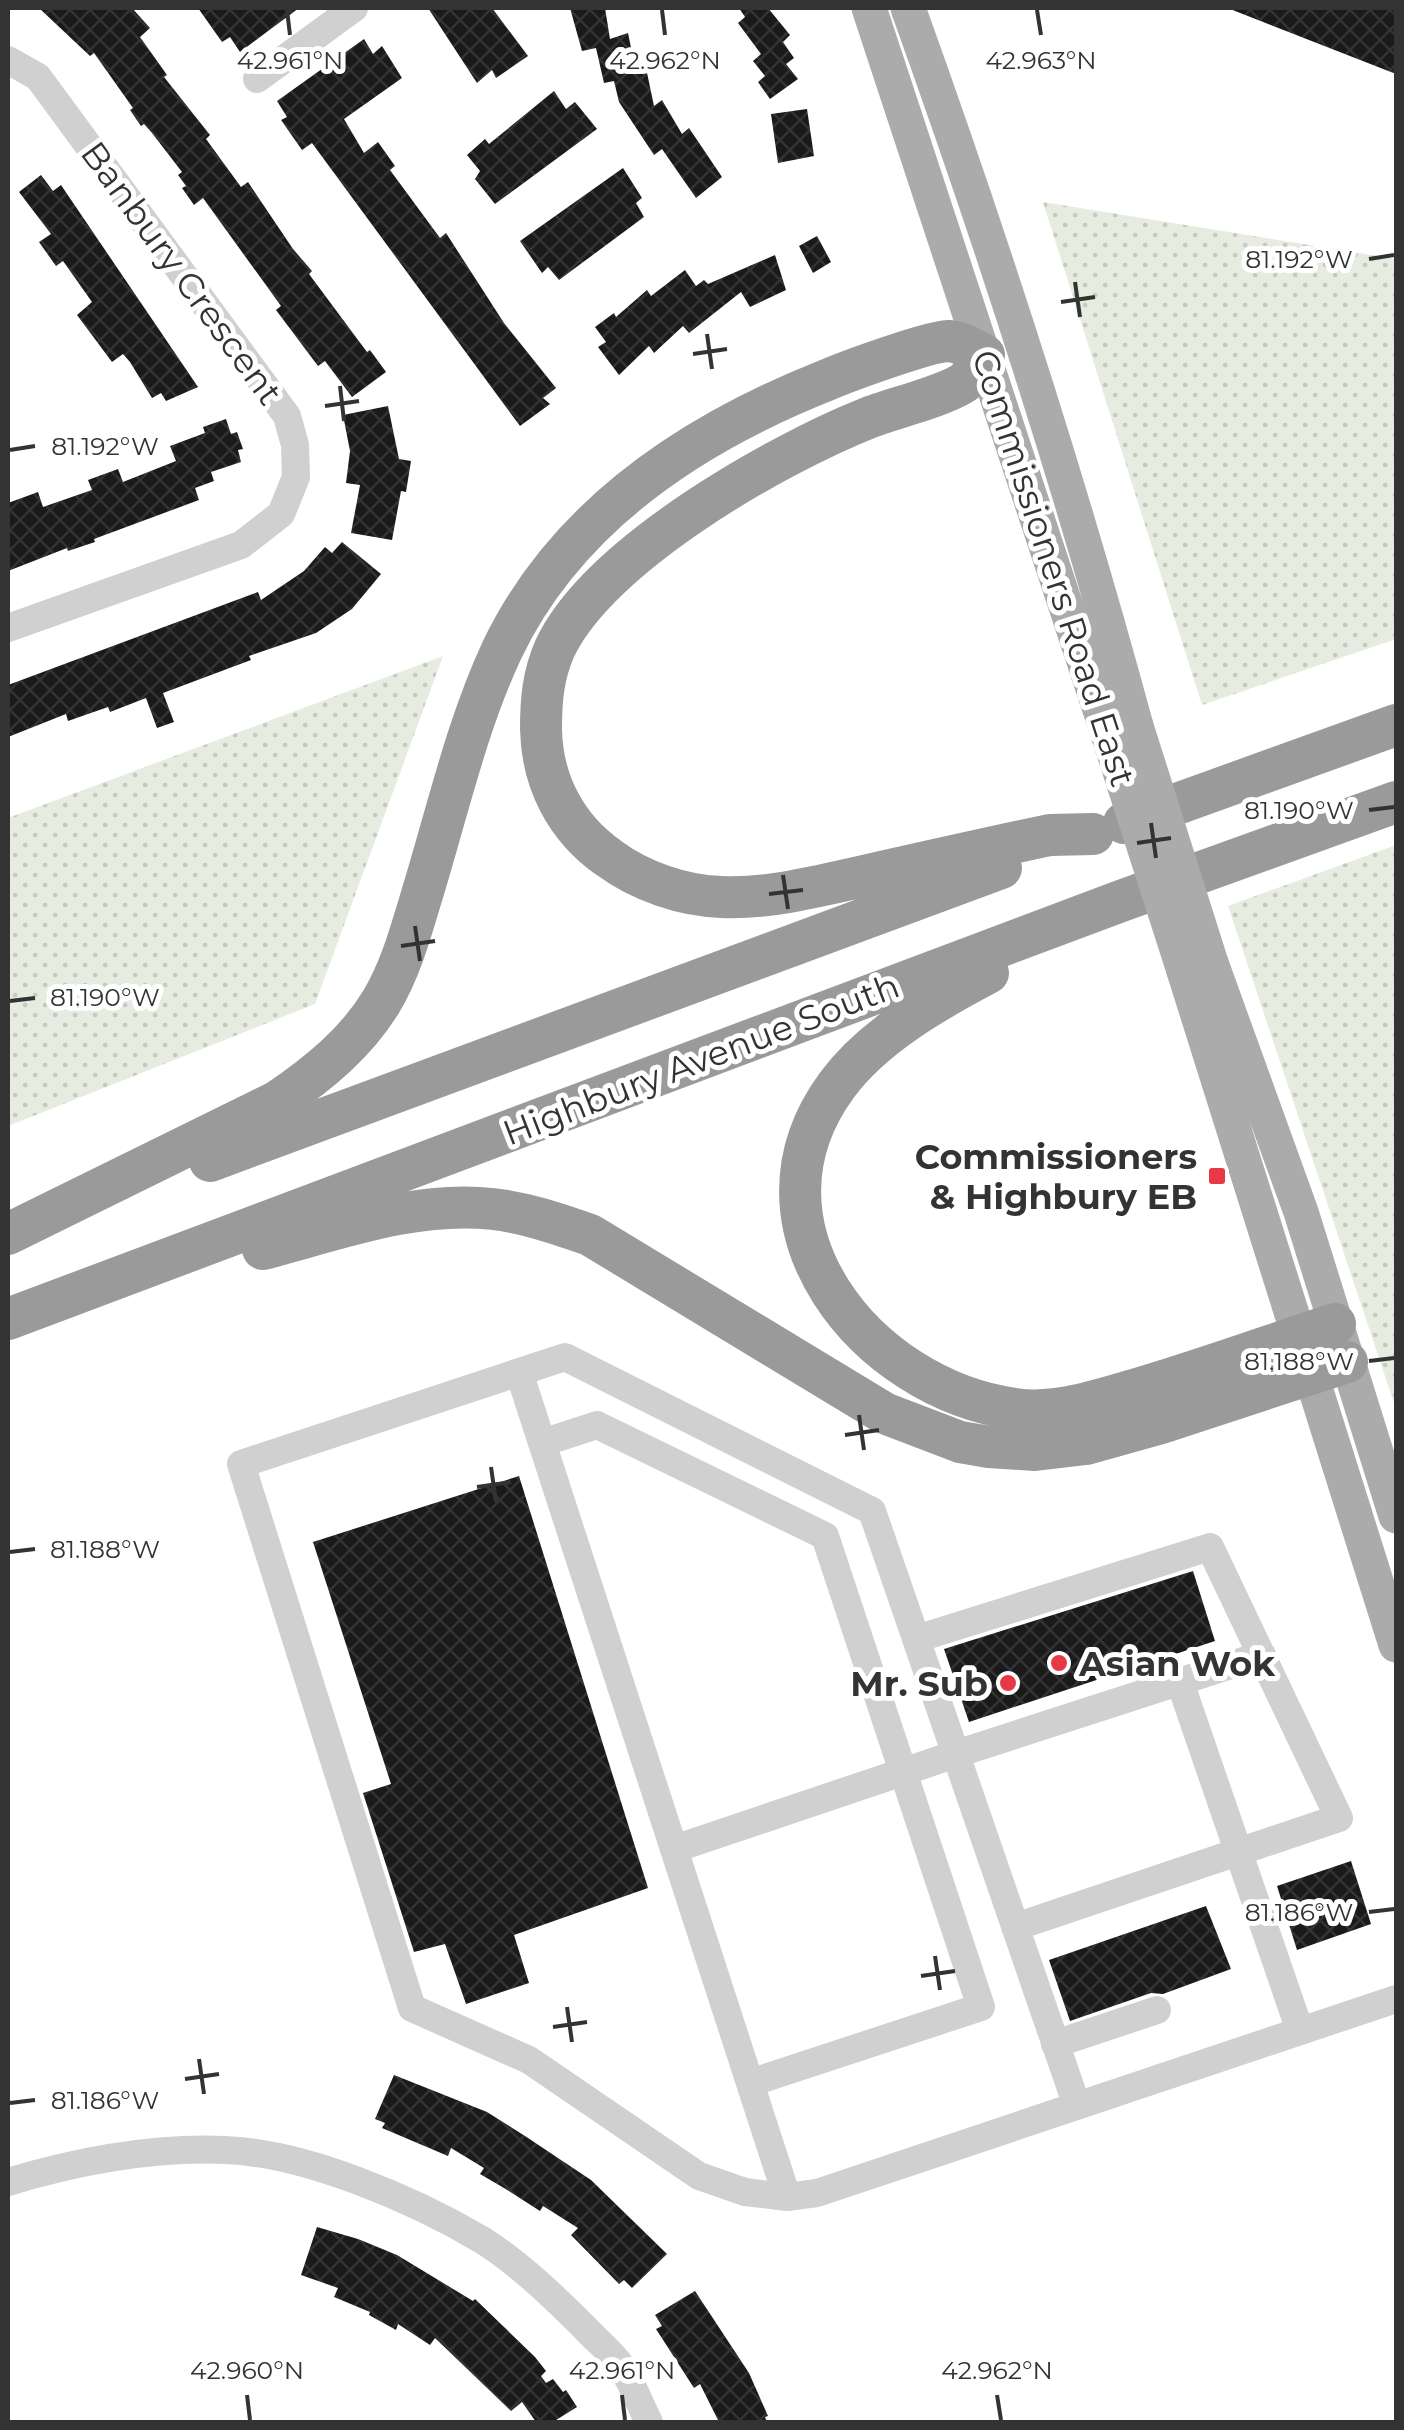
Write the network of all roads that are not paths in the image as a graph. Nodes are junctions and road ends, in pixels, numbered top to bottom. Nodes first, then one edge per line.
1 (354, 8) edge
2 (869, 8) edge
3 (908, 8) edge
4 (8, 60) edge
5 (257, 79) dead end
6 (1003, 348) junction
7 (8, 628) edge
8 (1396, 725) edge
9 (1396, 802) edge
10 (1093, 834) junction
11 (1122, 901) junction
12 (8, 1235) edge
13 (49, 1304) junction
14 (8, 1319) edge
15 (1323, 1349) junction
16 (519, 1372) junction
17 (542, 1443) junction
18 (1396, 1516) edge
19 (916, 1638) junction
20 (1396, 1645) edge
21 (1262, 1655) junction
22 (1180, 1682) junction
23 (956, 1754) junction
24 (903, 1771) junction
25 (674, 1850) junction
26 (1238, 1852) junction
27 (1016, 1927) junction
28 (1396, 1999) edge
29 (1157, 2010) dead end
30 (1300, 2031) junction
31 (1056, 2044) junction
32 (750, 2083) junction
33 (1077, 2106) junction
34 (8, 2182) edge
35 (787, 2197) junction
36 (650, 2422) edge

1 - 5 street
2 - 6 main road, Commissioners Road East
3 - 6 main road, Commissioners Road East
4 - 7 street, Banbury Crescent
6 - 10 highway
6 - 12 highway
6 - 15 main road, Commissioners Road East, bridge
8 - 10 highway, Highbury Avenue South
9 - 11 highway, Highbury Avenue South
10 - 12 highway, Highbury Avenue South
11 - 13 highway, Highbury Avenue South
11 - 15 highway
13 - 14 highway, Highbury Avenue South
13 - 15 highway
15 - 18 main road, Commissioners Road East
15 - 20 main road, Commissioners Road East
16 - 17 street
16 - 19 street
16 - 35 street
17 - 24 street
17 - 25 street
19 - 21 street
19 - 23 street
21 - 22 street
21 - 26 street
22 - 23 street
22 - 26 street
23 - 24 street
23 - 27 street
24 - 25 street
24 - 32 street
25 - 32 street
26 - 27 street
26 - 30 street
27 - 31 street
28 - 30 street
29 - 31 street
30 - 33 street
31 - 33 street
32 - 35 street
33 - 35 street
34 - 36 street

